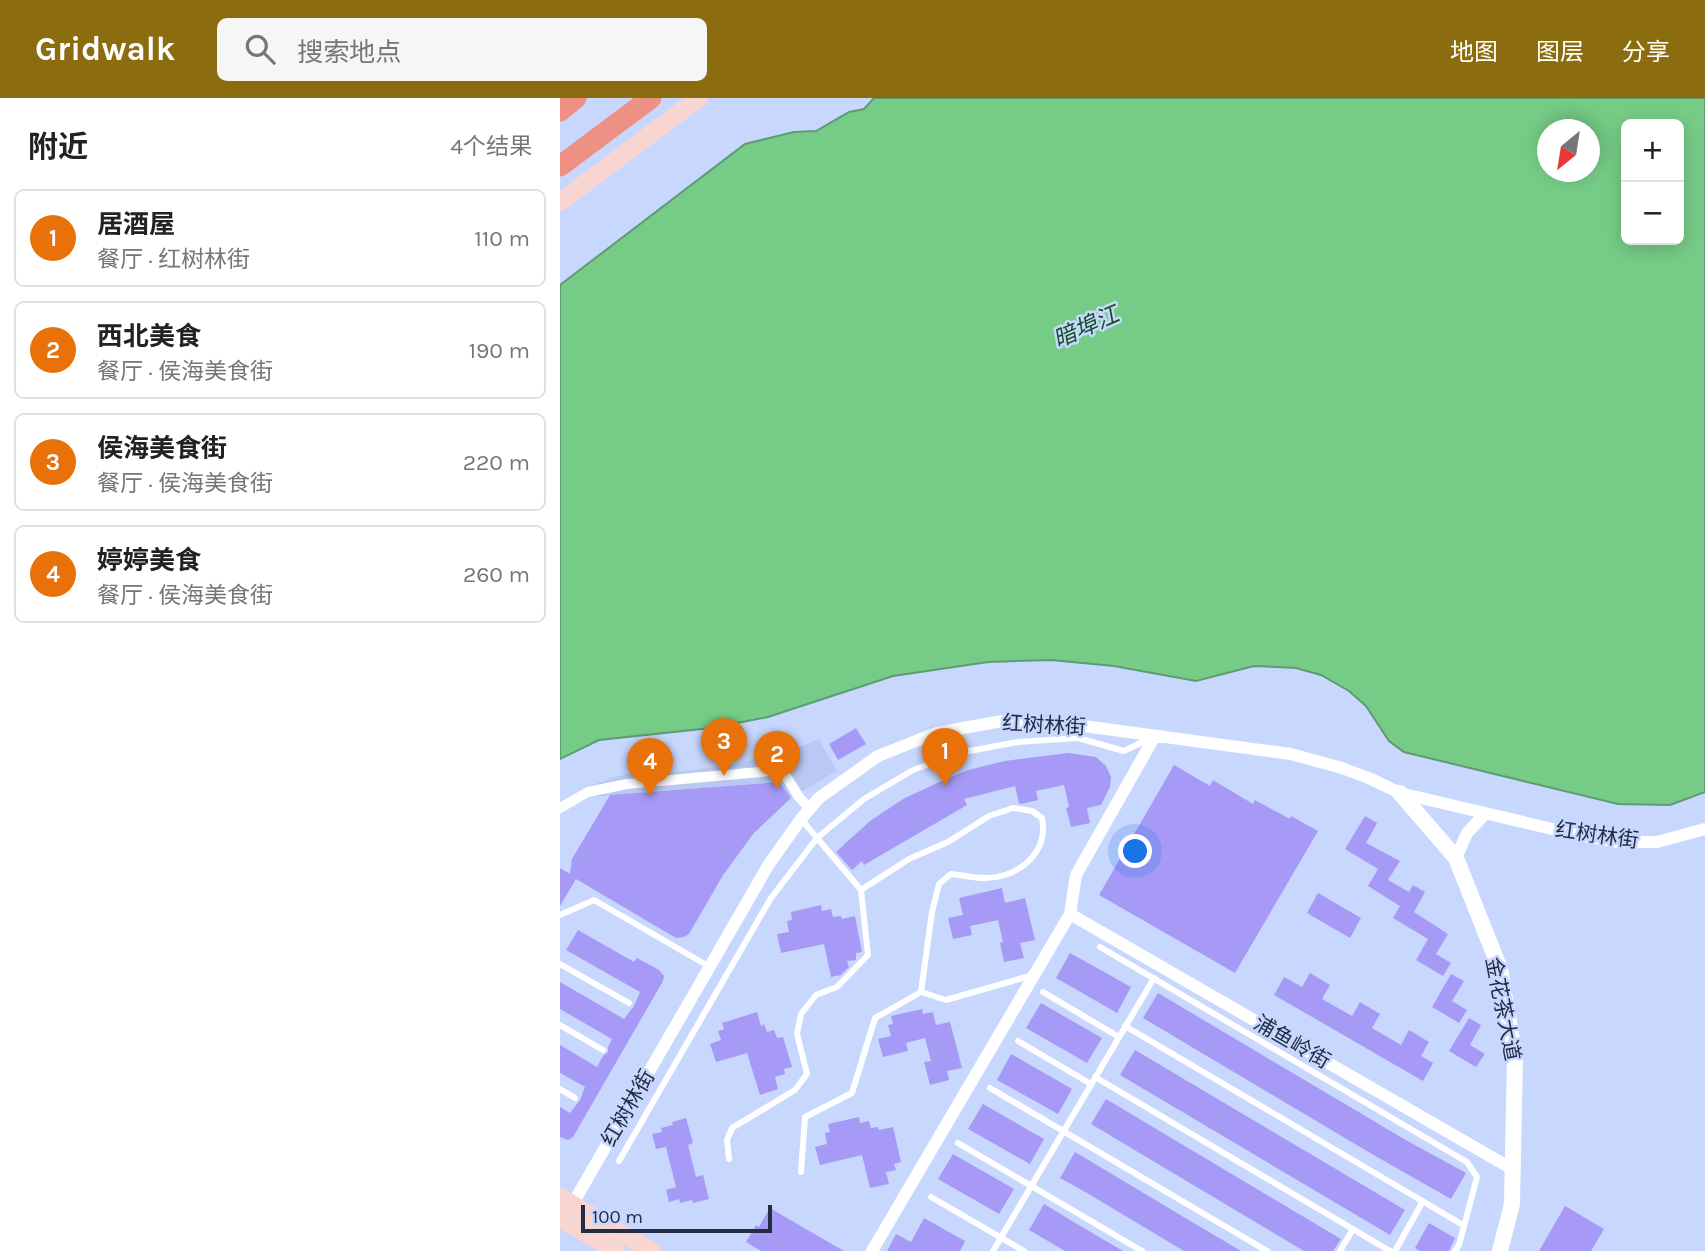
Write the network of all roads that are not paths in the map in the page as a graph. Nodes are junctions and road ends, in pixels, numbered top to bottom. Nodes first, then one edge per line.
1 (576, 98) edge
2 (651, 98) edge
3 (699, 98) edge
4 (560, 111) edge
5 (560, 166) edge
6 (560, 202) edge
7 (1155, 736) junction
8 (1400, 793) junction
9 (560, 808) edge
10 (809, 808) junction
11 (1485, 814) junction
12 (801, 819) junction
13 (1705, 829) edge
14 (817, 838) junction
15 (1456, 858) junction
16 (861, 890) junction
17 (1070, 914) junction
18 (560, 915) edge
19 (1100, 947) dead end
20 (560, 964) edge
21 (710, 967) junction
22 (1033, 975) junction
23 (1154, 978) junction
24 (921, 992) junction
25 (1043, 992) dead end
26 (629, 1003) dead end
27 (560, 1025) edge
28 (1125, 1026) junction
29 (1119, 1037) junction
30 (1018, 1041) dead end
31 (603, 1050) dead end
32 (1093, 1081) junction
33 (990, 1088) dead end
34 (560, 1089) edge
35 (575, 1098) dead end
36 (1063, 1131) junction
37 (958, 1143) dead end
38 (729, 1159) dead end
39 (619, 1161) dead end
40 (1514, 1170) junction
41 (801, 1172) dead end
42 (1031, 1186) junction
43 (930, 1196) dead end
44 (1423, 1201) junction
45 (564, 1207) edge
46 (1463, 1225) junction
47 (1353, 1229) junction
48 (1001, 1238) junction
49 (616, 1251) edge
50 (652, 1251) edge
51 (872, 1251) edge
52 (993, 1251) edge
53 (1024, 1251) edge
54 (1142, 1251) edge
55 (1267, 1251) edge
56 (1340, 1251) edge
57 (1393, 1251) edge
58 (1455, 1251) edge
59 (1500, 1251) edge

1 - 4 highway
2 - 5 highway
3 - 6 main road
7 - 8 street, 红树林街
7 - 10 street, 红树林街
7 - 14 lane
7 - 17 street
8 - 11 street, 红树林街
8 - 15 street, 金花茶大道
9 - 10 street
10 - 12 street, 红树林街
11 - 13 street, 红树林街
11 - 15 street
12 - 14 lane
12 - 21 street, 红树林街
14 - 16 lane
14 - 39 lane
15 - 40 street, 金花茶大道
16 - 24 lane
16 - 38 lane
17 - 22 street
17 - 40 street, 浦鱼岭街
18 - 21 lane
19 - 23 lane
20 - 26 lane
21 - 45 street, 红树林街
22 - 24 lane
22 - 51 street
23 - 28 lane
23 - 46 lane
24 - 41 lane
25 - 29 lane
27 - 31 lane
28 - 29 lane
28 - 44 lane
29 - 32 lane
30 - 32 lane
32 - 36 lane
32 - 47 lane
33 - 36 lane
34 - 35 lane
36 - 42 lane
36 - 55 lane
37 - 42 lane
40 - 59 street, 金花茶大道
42 - 48 lane
42 - 54 lane
43 - 48 lane
44 - 46 lane
44 - 57 lane
45 - 49 main road
45 - 50 main road
46 - 58 lane
47 - 56 lane
47 - 57 lane
48 - 52 lane
48 - 53 lane

